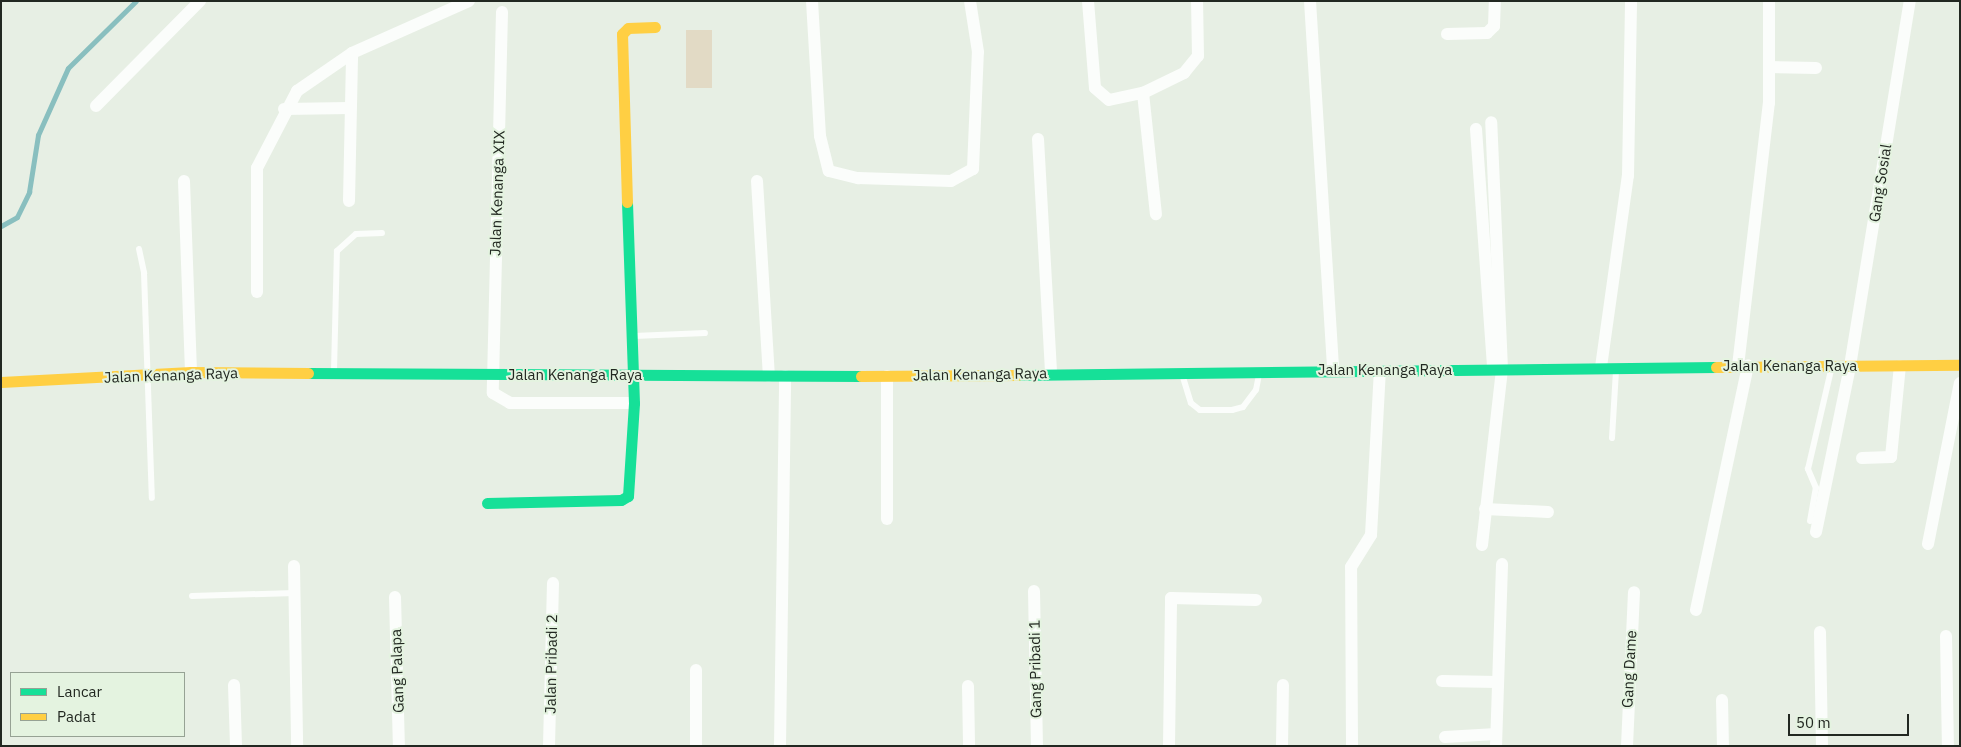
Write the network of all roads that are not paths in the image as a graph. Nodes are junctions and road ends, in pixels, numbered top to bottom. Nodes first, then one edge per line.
1 (200, 1) edge
2 (469, 1) edge
3 (812, 1) edge
4 (970, 1) edge
5 (1088, 1) edge
6 (1197, 1) edge
7 (1310, 1) edge
8 (1495, 1) edge
9 (1631, 1) edge
10 (1769, 1) edge
11 (1910, 1) edge
12 (502, 12) dead end
13 (655, 27) dead end
14 (1447, 34) dead end
15 (352, 53) junction
16 (1769, 68) junction
17 (1816, 68) dead end
18 (1143, 93) junction
19 (96, 106) dead end
20 (350, 108) junction
21 (284, 109) junction
22 (1491, 122) dead end
23 (1476, 129) dead end
24 (1038, 140) dead end
25 (184, 180) dead end
26 (757, 180) dead end
27 (350, 201) dead end
28 (1156, 214) dead end
29 (382, 233) dead end
30 (139, 249) dead end
31 (257, 292) dead end
32 (705, 332) dead end
33 (631, 336) junction
34 (1743, 365) junction
35 (1960, 365) edge
36 (1832, 366) junction
37 (1850, 366) junction
38 (1900, 366) junction
39 (1616, 367) junction
40 (1601, 368) junction
41 (1498, 369) junction
42 (1333, 370) junction
43 (191, 372) junction
44 (1051, 372) junction
45 (1259, 372) junction
46 (1380, 372) junction
47 (1182, 373) junction
48 (146, 374) junction
49 (334, 375) junction
50 (491, 375) junction
51 (633, 375) junction
52 (768, 376) junction
53 (785, 376) junction
54 (887, 376) junction
55 (1, 382) edge
56 (1960, 383) edge
57 (634, 403) junction
58 (1612, 438) dead end
59 (1862, 458) dead end
60 (152, 498) dead end
61 (487, 503) dead end
62 (1485, 509) junction
63 (1548, 512) dead end
64 (887, 519) dead end
65 (1813, 526) joint
66 (1928, 544) dead end
67 (1482, 545) dead end
68 (1502, 564) dead end
69 (294, 566) dead end
70 (553, 583) dead end
71 (1034, 591) dead end
72 (1634, 592) dead end
73 (295, 593) junction
74 (192, 596) dead end
75 (394, 597) dead end
76 (1256, 600) dead end
77 (1696, 610) dead end
78 (1820, 632) dead end
79 (1946, 636) dead end
80 (696, 670) dead end
81 (1442, 681) dead end
82 (1497, 682) junction
83 (234, 685) dead end
84 (1283, 685) dead end
85 (968, 686) dead end
86 (1722, 700) dead end
87 (1445, 737) dead end
88 (1496, 740) edge
89 (236, 746) edge
90 (297, 746) edge
91 (399, 746) edge
92 (549, 746) edge
93 (696, 746) edge
94 (780, 746) edge
95 (969, 746) edge
96 (1036, 746) edge
97 (1169, 746) edge
98 (1282, 746) edge
99 (1352, 746) edge
100 (1627, 746) edge
101 (1723, 746) edge
102 (1822, 746) edge
103 (1948, 746) edge

1 - 19 street
2 - 15 street
3 - 4 street
5 - 18 street
6 - 18 street
7 - 42 street
8 - 14 street
9 - 40 street
10 - 16 street
11 - 37 street, Gang Sosial
12 - 50 street, Jalan Kenanga XIX
13 - 33 street
15 - 20 street
15 - 21 street
16 - 17 street
16 - 34 street
18 - 28 street
20 - 21 street
20 - 27 street
21 - 31 street
22 - 41 street
23 - 41 street
24 - 44 street
25 - 43 street
26 - 52 street
29 - 49 lane
30 - 48 lane
32 - 33 lane
33 - 51 street
34 - 36 street, Jalan Kenanga Raya
34 - 39 street, Jalan Kenanga Raya
34 - 77 street
35 - 38 street, Jalan Kenanga Raya
36 - 37 street, Jalan Kenanga Raya
36 - 65 lane
37 - 38 street, Jalan Kenanga Raya
37 - 65 street, Gang Sosial
38 - 59 street
39 - 40 street, Jalan Kenanga Raya
39 - 58 lane
40 - 41 street, Jalan Kenanga Raya
41 - 46 street, Jalan Kenanga Raya
41 - 62 street
42 - 45 street, Jalan Kenanga Raya
42 - 46 street, Jalan Kenanga Raya
43 - 48 street, Jalan Kenanga Raya
43 - 49 street, Jalan Kenanga Raya
44 - 47 street, Jalan Kenanga Raya
44 - 54 street, Jalan Kenanga Raya
45 - 47 street, Jalan Kenanga Raya
45 - 47 lane
46 - 99 street
48 - 55 street, Jalan Kenanga Raya
48 - 60 lane
49 - 50 street, Jalan Kenanga Raya
50 - 51 street, Jalan Kenanga Raya
50 - 57 street
51 - 52 street, Jalan Kenanga Raya
51 - 57 street
52 - 53 street, Jalan Kenanga Raya
53 - 54 street, Jalan Kenanga Raya
53 - 94 street
54 - 64 street
56 - 66 street
57 - 61 street
62 - 63 street
62 - 67 street
68 - 82 street
69 - 73 street
70 - 92 street, Jalan Pribadi 2
71 - 96 street, Gang Pribadi 1
72 - 100 street, Gang Dame
73 - 74 lane
73 - 90 street
75 - 91 street, Gang Palapa
76 - 97 street
78 - 102 street
79 - 103 street
80 - 93 street
81 - 82 street
82 - 88 street
83 - 89 street
84 - 98 street
85 - 95 street
86 - 101 street
87 - 88 street

